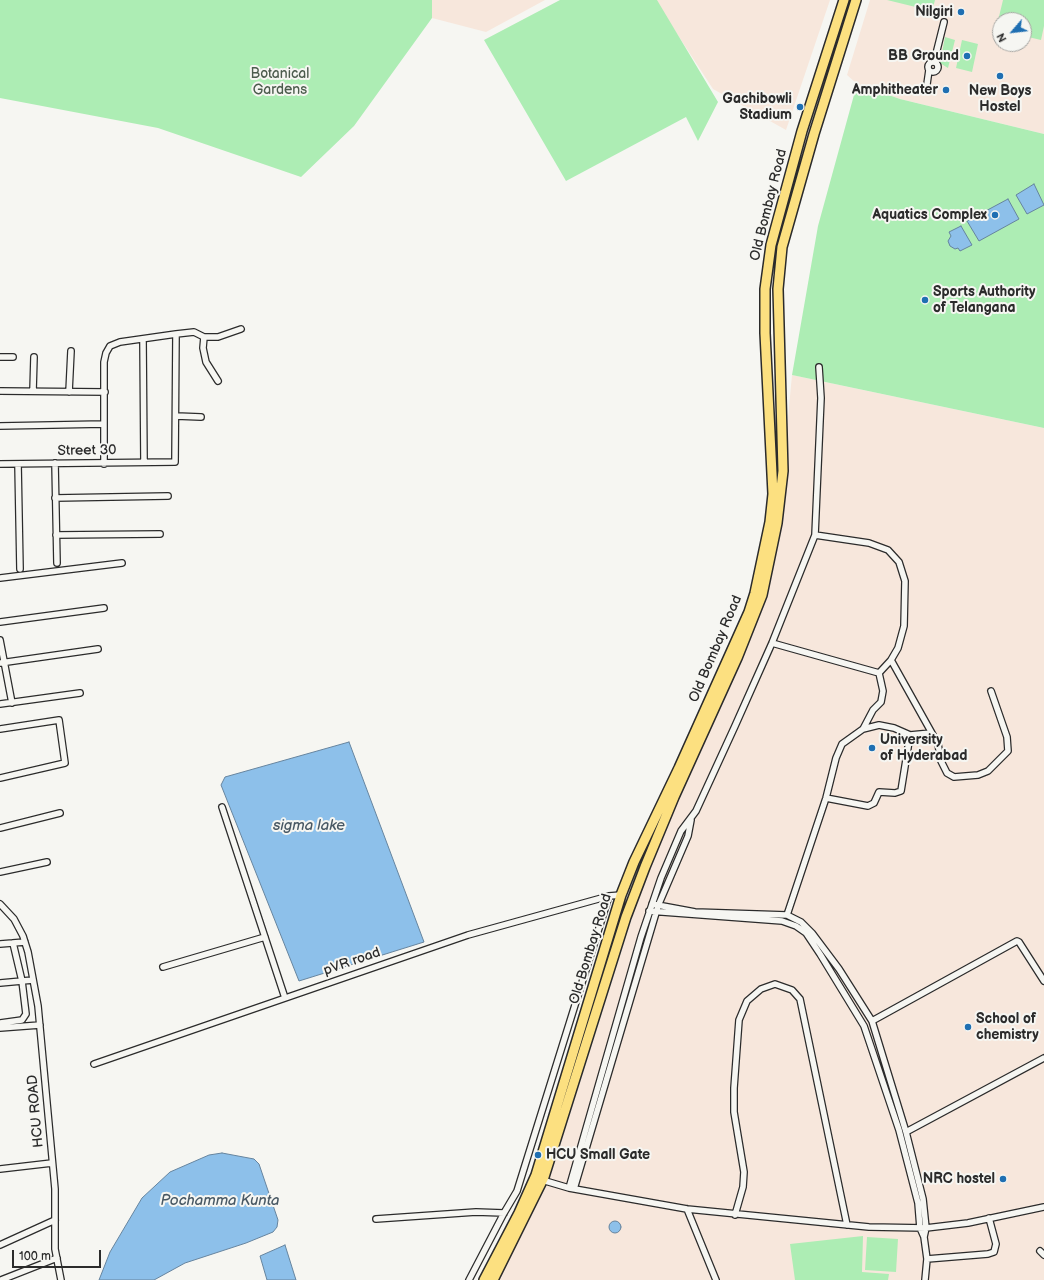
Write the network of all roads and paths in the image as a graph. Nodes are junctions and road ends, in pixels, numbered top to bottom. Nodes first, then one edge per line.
1 (844, 0) edge
2 (856, 0) edge
3 (944, 22) dead end
4 (815, 91) junction
5 (926, 91) dead end
6 (826, 95) junction
7 (241, 329) dead end
8 (176, 334) junction
9 (204, 337) junction
10 (143, 340) junction
11 (71, 351) dead end
12 (0, 357) edge
13 (13, 357) dead end
14 (34, 357) dead end
15 (819, 367) dead end
16 (218, 381) dead end
17 (0, 391) edge
18 (33, 391) junction
19 (69, 392) junction
20 (105, 392) junction
21 (176, 416) junction
22 (201, 417) dead end
23 (104, 424) junction
24 (0, 426) edge
25 (144, 462) junction
26 (55, 463) junction
27 (0, 464) edge
28 (18, 464) junction
29 (104, 464) junction
30 (168, 496) dead end
31 (55, 498) junction
32 (160, 534) dead end
33 (56, 535) junction
34 (815, 535) junction
35 (57, 563) dead end
36 (122, 563) dead end
37 (20, 569) dead end
38 (0, 578) edge
39 (104, 608) dead end
40 (0, 622) edge
41 (0, 640) edge
42 (772, 643) junction
43 (98, 649) dead end
44 (891, 660) junction
45 (2, 663) edge
46 (879, 673) junction
47 (991, 691) dead end
48 (80, 693) dead end
49 (12, 703) junction
50 (0, 704) edge
51 (0, 729) edge
52 (864, 729) junction
53 (931, 733) junction
54 (910, 735) junction
55 (0, 778) edge
56 (826, 798) junction
57 (222, 807) dead end
58 (60, 813) dead end
59 (691, 819) junction
60 (0, 828) edge
61 (48, 862) dead end
62 (0, 872) edge
63 (621, 895) junction
64 (609, 896) junction
65 (0, 904) edge
66 (652, 904) junction
67 (658, 906) junction
68 (649, 911) junction
69 (657, 913) junction
70 (787, 915) junction
71 (265, 937) junction
72 (25, 942) junction
73 (13, 943) junction
74 (0, 944) edge
75 (162, 967) dead end
76 (33, 980) junction
77 (22, 981) junction
78 (1044, 981) edge
79 (0, 983) edge
80 (285, 998) junction
81 (872, 1021) junction
82 (0, 1023) edge
83 (40, 1026) junction
84 (0, 1028) edge
85 (1044, 1058) edge
86 (94, 1064) dead end
87 (906, 1132) junction
88 (52, 1162) junction
89 (0, 1170) edge
90 (542, 1180) junction
91 (572, 1189) junction
92 (1044, 1207) edge
93 (687, 1209) junction
94 (504, 1213) junction
95 (735, 1215) junction
96 (989, 1218) junction
97 (376, 1219) dead end
98 (55, 1220) junction
99 (847, 1225) junction
100 (920, 1228) junction
101 (926, 1228) junction
102 (924, 1237) junction
103 (0, 1245) edge
104 (57, 1258) junction
105 (927, 1259) junction
106 (1, 1280) edge
107 (61, 1280) edge
108 (469, 1280) edge
109 (484, 1280) edge
110 (493, 1280) edge
111 (716, 1280) edge
112 (925, 1280) edge

1 - 4 main road, Old Bombay Road
2 - 6 main road, Old Bombay Road
3 - 5 street
4 - 6 main road
4 - 63 main road, Old Bombay Road
6 - 90 main road, Old Bombay Road
7 - 9 street
8 - 9 street
8 - 10 street
8 - 21 street
9 - 16 street
10 - 20 street
10 - 25 street
11 - 19 street
12 - 13 street
14 - 18 street
15 - 34 street
17 - 18 street
18 - 19 street
19 - 20 street
20 - 23 street
21 - 22 street
21 - 25 street, Street 30
23 - 24 street
23 - 29 street
25 - 29 street, Street 30
26 - 28 street, Street 30
26 - 29 street, Street 30
26 - 31 street
27 - 28 street, Street 30
28 - 37 street
30 - 31 street
31 - 33 street
32 - 33 street
33 - 35 street
34 - 42 street
34 - 44 street
36 - 38 street
39 - 40 street
41 - 45 street
42 - 46 street
42 - 59 street
43 - 45 street
44 - 46 street
44 - 53 street
45 - 49 street
46 - 52 street
47 - 53 street
48 - 49 street
49 - 50 street
51 - 55 street
52 - 54 street
52 - 56 street
53 - 54 street
54 - 56 street
56 - 70 street
57 - 71 street
58 - 60 street
59 - 66 street
59 - 67 street
61 - 62 street
63 - 64 street, pVR road
63 - 109 main road, Old Bombay Road
64 - 80 street, pVR road
64 - 94 street
65 - 72 street, HCU ROAD
66 - 67 street
66 - 68 street
67 - 69 street
67 - 70 street
68 - 69 street
68 - 91 street
69 - 91 street
69 - 100 street
70 - 81 street
71 - 75 street
71 - 80 street
72 - 73 street
72 - 76 street, HCU ROAD
73 - 74 street
73 - 77 street
76 - 77 street
76 - 83 street, HCU ROAD
77 - 79 street
77 - 82 street
78 - 81 street
80 - 86 street, pVR road
81 - 87 street
83 - 84 street
83 - 88 street, HCU ROAD
85 - 87 street
87 - 101 street
88 - 89 street
88 - 98 street, HCU ROAD
90 - 91 street
90 - 110 main road, Old Bombay Road
91 - 93 street
92 - 96 street
93 - 95 street
93 - 111 street
94 - 97 street
94 - 108 street
95 - 99 street
95 - 99 street
96 - 101 street
96 - 105 street
98 - 103 street
98 - 104 street, HCU ROAD
99 - 100 street
100 - 101 street
100 - 102 street
101 - 102 street
102 - 105 street
104 - 106 street
104 - 107 street, HCU ROAD
105 - 112 street

